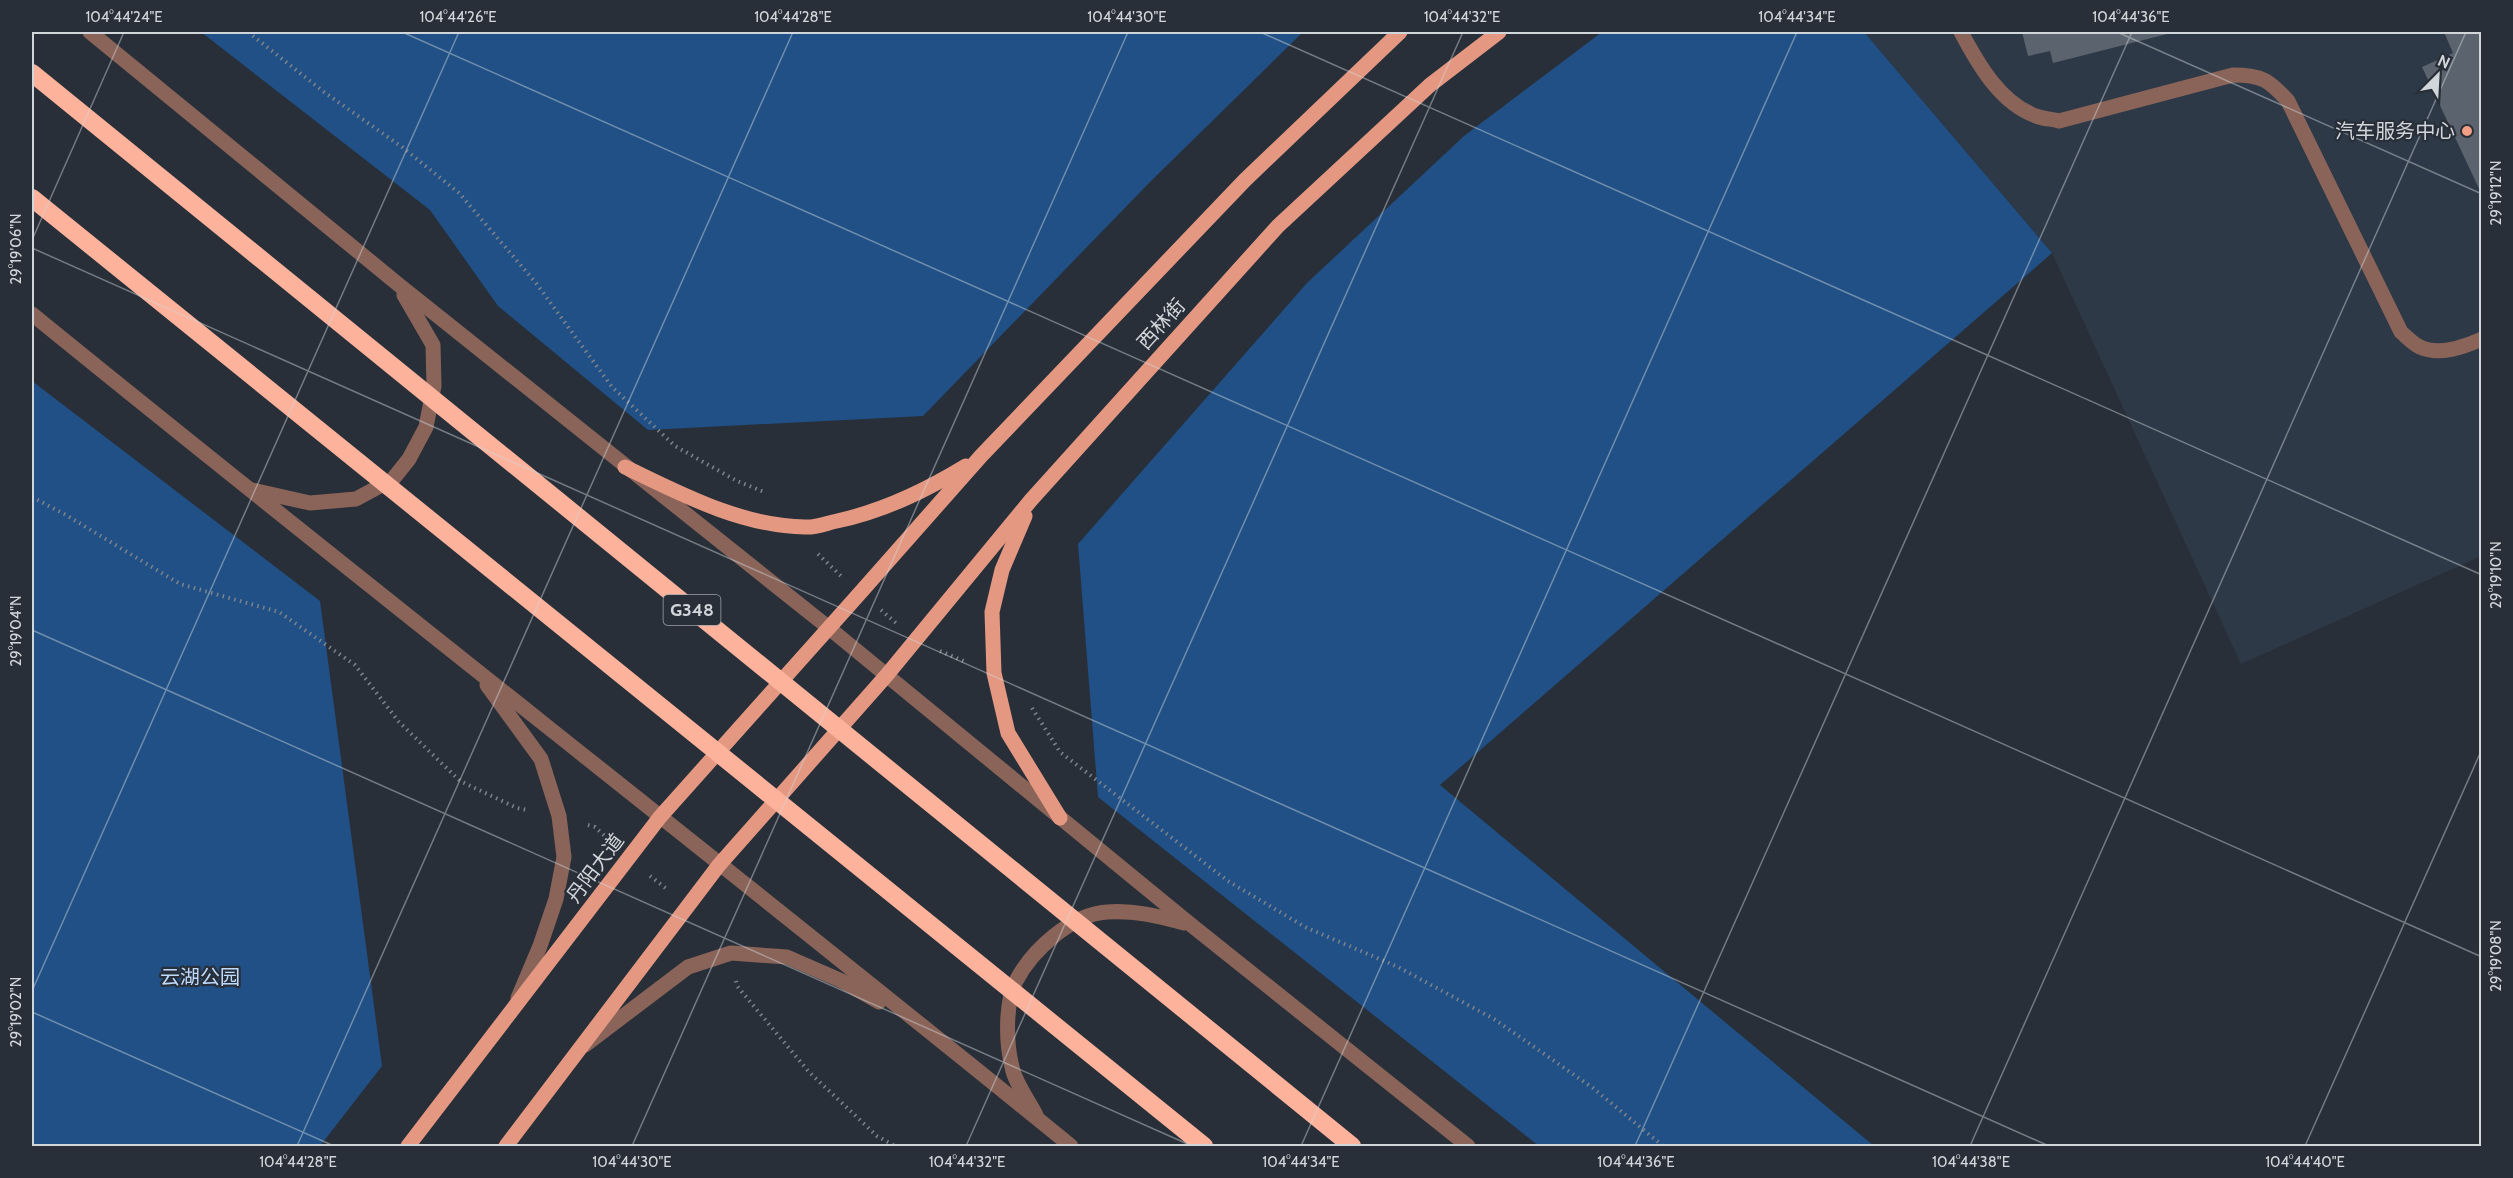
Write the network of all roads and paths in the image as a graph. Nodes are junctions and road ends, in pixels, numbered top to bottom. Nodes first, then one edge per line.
1 (90, 32) edge
2 (1400, 32) edge
3 (1499, 32) edge
4 (1961, 32) edge
5 (32, 73) edge
6 (32, 198) edge
7 (399, 285) junction
8 (32, 314) edge
9 (2481, 339) edge
10 (981, 456) junction
11 (625, 467) junction
12 (246, 489) junction
13 (32, 497) edge
14 (1031, 500) junction
15 (829, 628) junction
16 (475, 668) junction
17 (886, 676) junction
18 (559, 816) junction
19 (660, 817) junction
20 (1060, 818) junction
21 (629, 858) junction
22 (719, 865) junction
23 (688, 906) junction
24 (1190, 924) junction
25 (731, 953) junction
26 (513, 1010) junction
27 (920, 1025) junction
28 (578, 1050) junction
29 (1039, 1121) junction
30 (408, 1146) edge
31 (506, 1146) edge
32 (895, 1146) edge
33 (1071, 1146) edge
34 (1204, 1146) edge
35 (1352, 1146) edge
36 (1468, 1146) edge

1 - 7 street
2 - 10 main road, 西林街
3 - 14 main road, 西林街
4 - 9 street
5 - 35 highway, G348
6 - 34 highway
7 - 11 street
7 - 12 street
8 - 12 street
10 - 11 main road
10 - 15 main road, 西林街
11 - 15 street
12 - 16 street
13 - 18 path
14 - 17 main road, 西林街
14 - 20 main road
15 - 17 street
15 - 19 main road, 丹阳大道
16 - 18 street
16 - 19 street
17 - 20 street
17 - 22 main road
18 - 21 path
18 - 26 street
19 - 21 main road, 丹阳大道
19 - 22 street
20 - 24 street
21 - 23 path
21 - 26 main road, 丹阳大道
22 - 23 main road
22 - 27 street
23 - 28 main road
24 - 29 street
24 - 36 street
25 - 27 street
25 - 28 street
25 - 32 path
26 - 30 main road, 丹阳大道
27 - 29 street
28 - 31 main road
29 - 33 street

